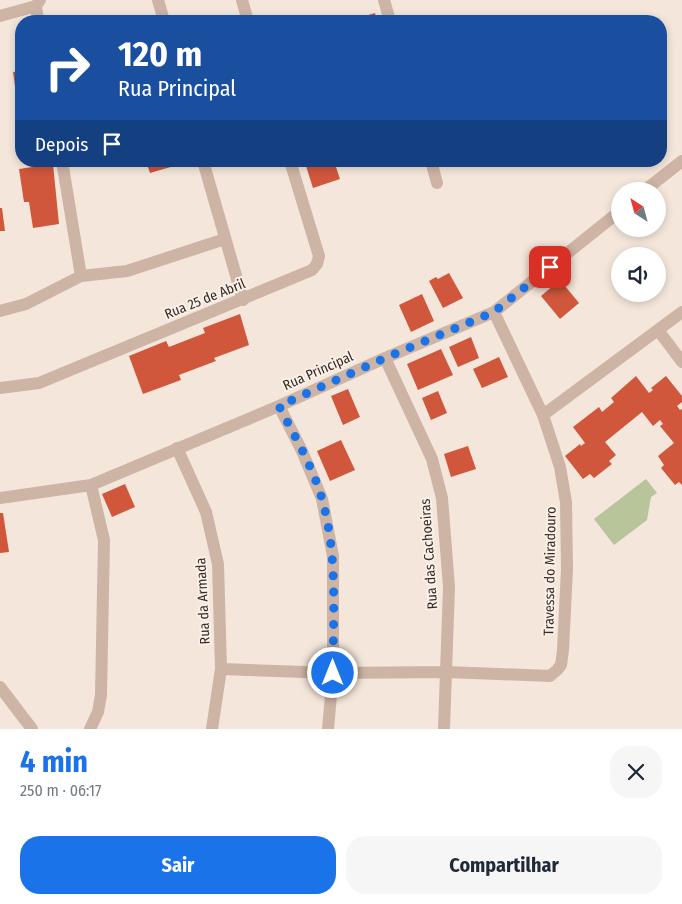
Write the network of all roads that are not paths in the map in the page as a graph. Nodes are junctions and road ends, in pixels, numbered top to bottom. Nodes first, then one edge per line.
1 (158, 0) edge
2 (242, 0) edge
3 (384, 0) edge
4 (38, 3) edge
5 (162, 15) edge
6 (246, 15) edge
7 (388, 15) edge
8 (0, 16) edge
9 (682, 161) edge
10 (63, 167) edge
11 (205, 167) edge
12 (292, 167) edge
13 (433, 167) edge
14 (655, 182) edge
15 (438, 183) dead end
16 (611, 218) edge
17 (225, 239) junction
18 (81, 276) junction
19 (242, 300) junction
20 (0, 311) edge
21 (494, 312) junction
22 (682, 312) edge
23 (658, 330) junction
24 (385, 358) junction
25 (682, 362) edge
26 (0, 388) edge
27 (279, 406) junction
28 (543, 415) junction
29 (177, 448) junction
30 (91, 485) junction
31 (0, 498) edge
32 (221, 670) junction
33 (447, 672) junction
34 (333, 673) junction
35 (0, 687) edge
36 (32, 729) edge
37 (90, 729) edge
38 (212, 729) edge
39 (328, 729) edge
40 (444, 729) edge

1 - 5 street
2 - 6 street
3 - 7 street
4 - 8 street
9 - 14 street
10 - 18 street
11 - 17 street
12 - 19 street, Rua 25 de Abril
13 - 15 street
16 - 21 street, Rua Principal
17 - 18 street
17 - 19 street
18 - 20 street
19 - 26 street, Rua 25 de Abril
21 - 24 street, Rua Principal
21 - 28 street, Travessa do Miradouro
22 - 23 street
23 - 25 street
23 - 28 street
24 - 27 street, Rua Principal
24 - 33 street, Rua das Cachoeiras
27 - 29 street, Rua Principal
27 - 34 street
28 - 33 street, Travessa do Miradouro
29 - 30 street, Rua Principal
29 - 32 street, Rua da Armada
30 - 31 street, Rua Principal
30 - 37 street
32 - 34 street, Travessa do Miradouro
32 - 38 street, Rua da Armada
33 - 34 street, Travessa do Miradouro
33 - 40 street, Rua das Cachoeiras
34 - 39 street
35 - 36 street

